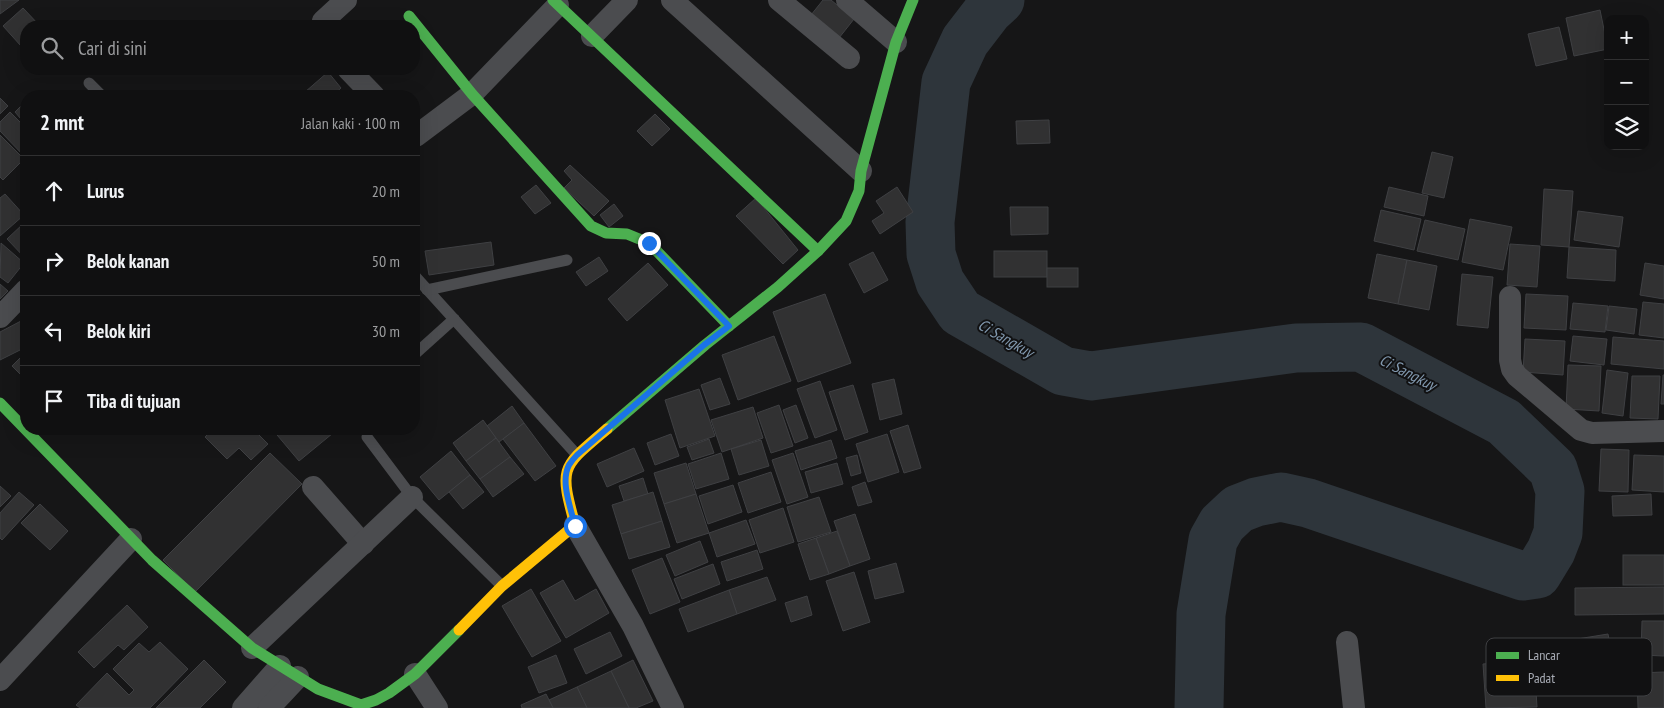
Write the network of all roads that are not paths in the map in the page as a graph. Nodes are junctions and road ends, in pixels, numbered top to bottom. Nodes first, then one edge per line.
1 (346, 0) edge
2 (627, 0) edge
3 (672, 0) edge
4 (779, 0) edge
5 (847, 0) edge
6 (913, 0) edge
7 (555, 2) edge
8 (409, 16) dead end
9 (324, 20) edge
10 (412, 20) edge
11 (420, 30) edge
12 (592, 36) junction
13 (896, 42) junction
14 (849, 58) dead end
15 (354, 75) edge
16 (89, 82) dead end
17 (96, 90) edge
18 (368, 90) edge
19 (472, 94) junction
20 (420, 133) edge
21 (861, 171) junction
22 (818, 251) junction
23 (567, 260) dead end
24 (420, 282) edge
25 (427, 290) junction
26 (20, 296) edge
27 (1510, 297) dead end
28 (0, 317) edge
29 (454, 319) junction
30 (729, 326) junction
31 (420, 350) edge
32 (0, 403) edge
33 (20, 424) edge
34 (1664, 431) edge
35 (31, 435) edge
36 (367, 437) dead end
37 (577, 455) junction
38 (313, 486) dead end
39 (412, 496) junction
40 (575, 526) junction
41 (131, 539) junction
42 (363, 544) junction
43 (502, 586) junction
44 (1348, 642) dead end
45 (252, 648) junction
46 (289, 671) junction
47 (415, 674) junction
48 (0, 680) edge
49 (362, 706) edge
50 (243, 708) edge
51 (269, 708) edge
52 (436, 708) edge
53 (673, 708) edge
54 (1354, 708) edge

1 - 9 street
2 - 12 street
3 - 21 street
4 - 14 street
5 - 13 street
6 - 13 street
7 - 12 street
7 - 19 street
8 - 10 street
11 - 19 street
12 - 22 street
13 - 21 street
15 - 18 street
16 - 17 lane
19 - 20 street
19 - 30 street
21 - 22 street
22 - 30 street
23 - 25 lane
24 - 25 lane
25 - 29 lane
26 - 28 street
27 - 34 street
29 - 31 lane
29 - 37 lane
30 - 37 street
32 - 33 street
35 - 41 street
36 - 39 lane
37 - 40 street
38 - 42 street
39 - 42 street
39 - 43 lane
40 - 43 street
40 - 53 street
41 - 45 street
41 - 48 street
42 - 45 street
43 - 47 street
44 - 54 street
45 - 46 street
46 - 49 street
46 - 50 street
46 - 51 street
47 - 49 street
47 - 52 street

